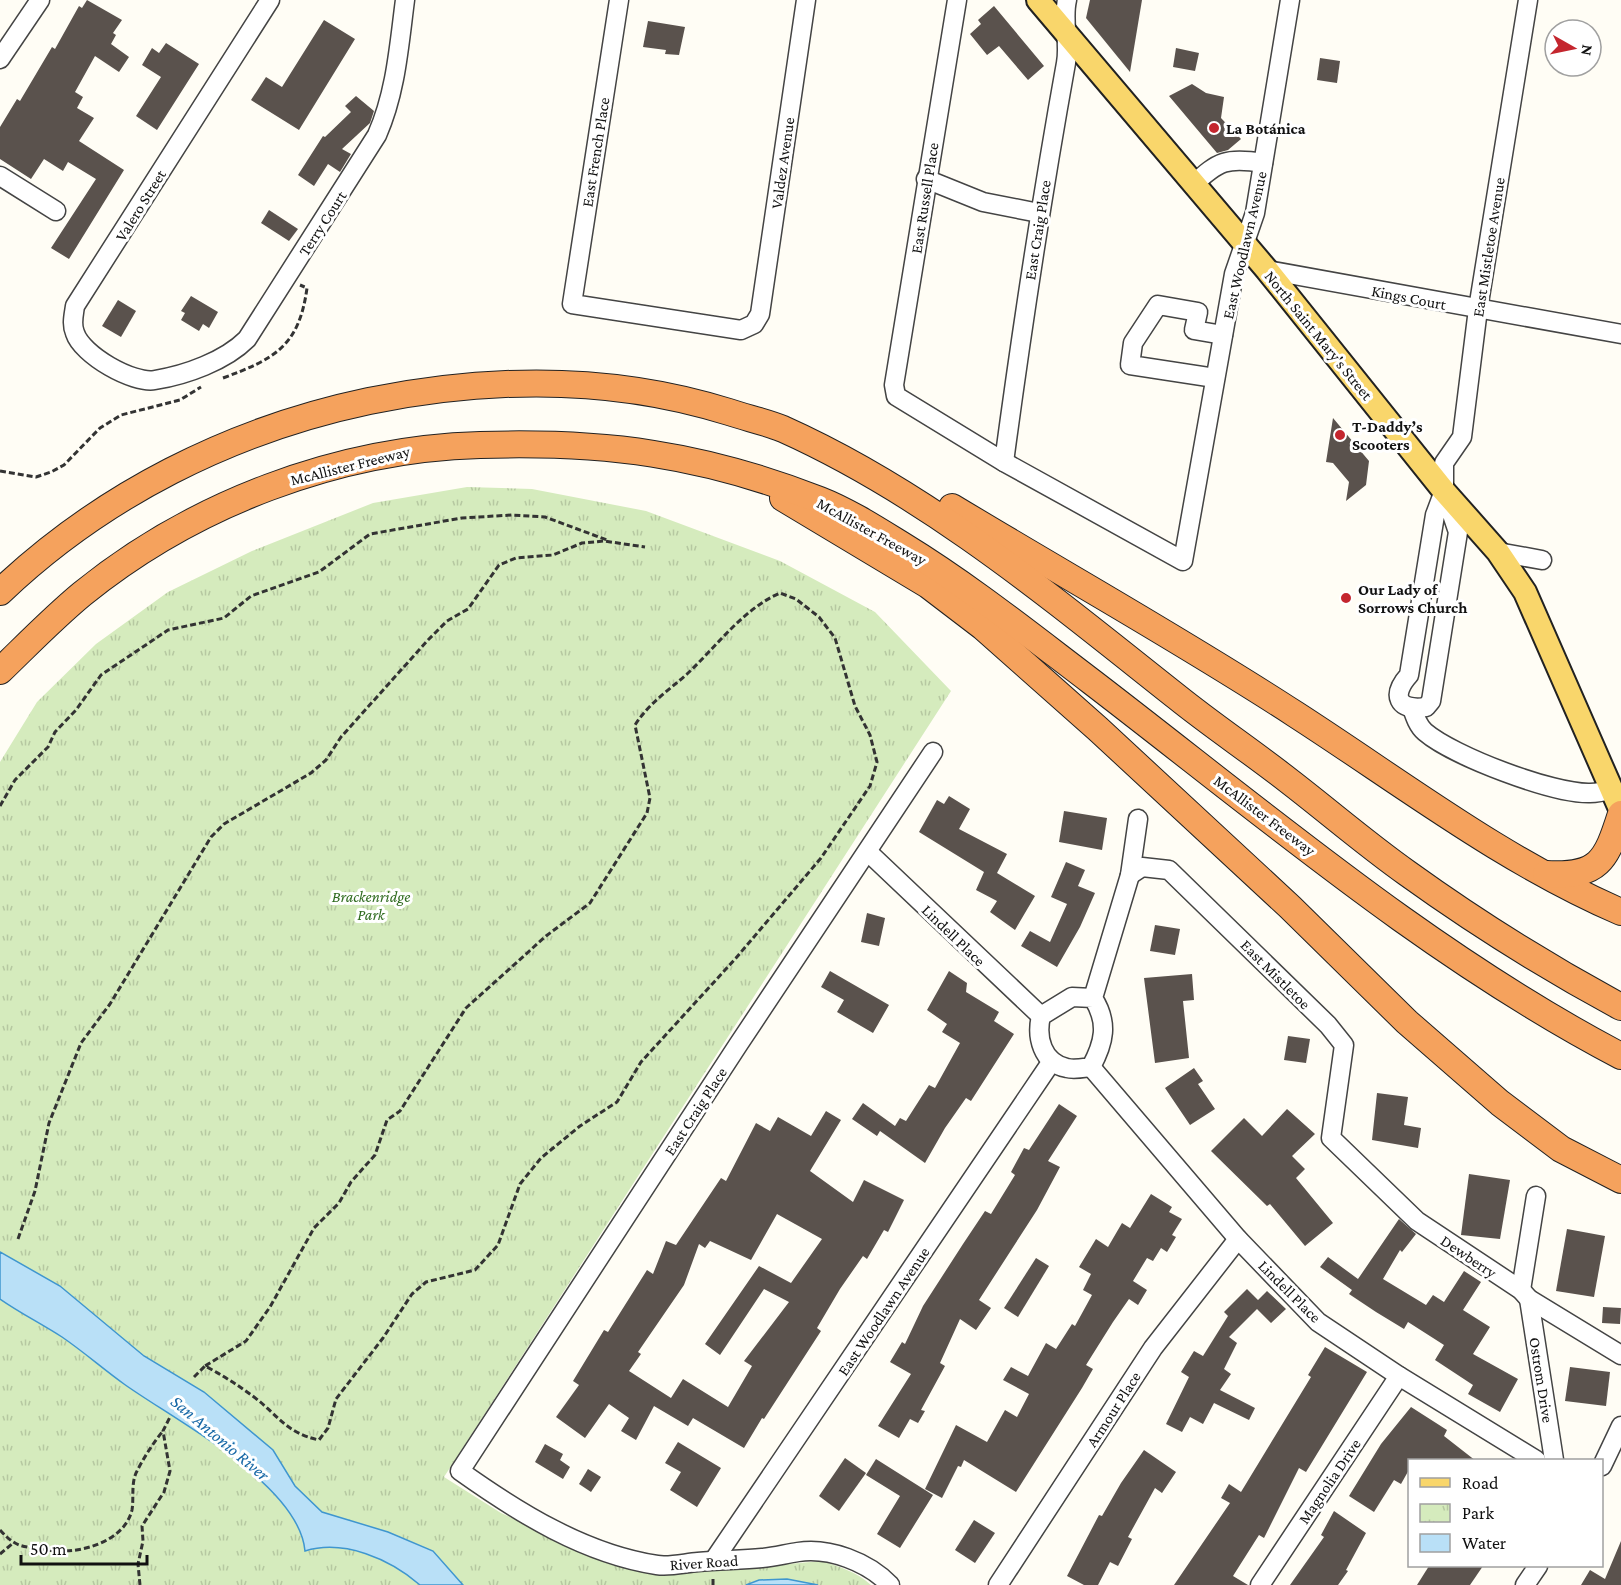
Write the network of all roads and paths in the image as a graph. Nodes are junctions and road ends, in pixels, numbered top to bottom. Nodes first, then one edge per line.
1 (40, 0) edge
2 (270, 0) edge
3 (405, 0) edge
4 (619, 0) edge
5 (806, 0) edge
6 (957, 0) edge
7 (1038, 0) edge
8 (1067, 0) edge
9 (1290, 0) edge
10 (1528, 0) edge
11 (1066, 31) junction
12 (0, 58) edge
13 (1263, 163) junction
14 (0, 176) edge
15 (926, 179) junction
16 (1193, 185) junction
17 (56, 212) dead end
18 (1039, 213) junction
19 (1244, 245) junction
20 (1267, 270) junction
21 (297, 283) dead end
22 (1478, 309) junction
23 (754, 324) joint
24 (1621, 334) edge
25 (1223, 335) junction
26 (1215, 378) junction
27 (153, 381) joint
28 (214, 381) dead end
29 (205, 385) dead end
30 (781, 429) junction
31 (1004, 462) junction
32 (0, 471) edge
33 (750, 476) junction
34 (1444, 491) junction
35 (611, 542) junction
36 (645, 547) dead end
37 (1498, 552) junction
38 (1542, 560) dead end
39 (0, 592) edge
40 (0, 671) edge
41 (1412, 708) junction
42 (933, 752) dead end
43 (1617, 796) edge
44 (0, 806) edge
45 (1621, 812) edge
46 (1138, 819) dead end
47 (868, 852) junction
48 (1543, 873) junction
49 (1130, 875) junction
50 (1621, 912) edge
51 (1093, 998) junction
52 (1621, 1007) edge
53 (1041, 1016) junction
54 (1621, 1056) edge
55 (1052, 1061) junction
56 (1090, 1067) junction
57 (1331, 1138) joint
58 (1621, 1180) edge
59 (1536, 1196) dead end
60 (18, 1239) dead end
61 (1238, 1239) junction
62 (1525, 1295) junction
63 (1621, 1355) edge
64 (205, 1366) junction
65 (1399, 1376) junction
66 (194, 1377) dead end
67 (170, 1417) dead end
68 (1621, 1426) edge
69 (163, 1431) junction
70 (1533, 1459) edge
71 (1554, 1459) edge
72 (1603, 1464) edge
73 (460, 1471) joint
74 (0, 1530) edge
75 (12, 1544) junction
76 (0, 1554) edge
77 (714, 1560) junction
78 (1537, 1567) edge
79 (140, 1585) edge
80 (890, 1585) edge
81 (998, 1585) edge
82 (1260, 1585) edge
83 (1525, 1585) edge

1 - 12 street
2 - 27 street, Valero Street
3 - 27 street, Terry Court
4 - 23 street, East French Place
5 - 23 street, Valdez Avenue
6 - 15 street, East Russell Place
7 - 11 main road, North Saint Mary's Street
8 - 11 street, East Craig Place
9 - 13 street, East Woodlawn Avenue
10 - 22 street, East Mistletoe Avenue
11 - 16 main road, North Saint Mary's Street
11 - 18 street, East Craig Place
13 - 16 street
13 - 19 street, East Woodlawn Avenue
14 - 17 street
15 - 18 street
15 - 31 street, East Russell Place
16 - 19 main road, North Saint Mary's Street
18 - 31 street, East Craig Place
19 - 20 main road, North Saint Mary's Street
19 - 25 street, East Woodlawn Avenue
20 - 22 street, Kings Court
20 - 34 main road, North Saint Mary's Street
21 - 28 path
22 - 24 street, Kings Court
22 - 34 street, East Mistletoe Avenue
25 - 26 street, East Woodlawn Avenue
25 - 26 street
26 - 31 street, East Woodlawn Avenue
29 - 32 path
30 - 39 highway
30 - 48 highway
30 - 52 highway
33 - 40 highway, McAllister Freeway
33 - 54 highway, McAllister Freeway
33 - 58 highway
34 - 37 main road, North Saint Mary's Street
34 - 41 street
34 - 41 street
35 - 36 path
35 - 44 path
35 - 60 path
37 - 38 street
37 - 43 main road, North Saint Mary's Street
41 - 43 street
42 - 47 street, East Craig Place
43 - 45 main road, North Saint Mary's Street
45 - 48 highway
46 - 49 street
47 - 53 street, Lindell Place
47 - 73 street, East Craig Place
48 - 50 highway
49 - 51 street
49 - 57 street, East Mistletoe
51 - 53 street
51 - 56 street
53 - 55 street
55 - 56 street
55 - 77 street, East Woodlawn Avenue
56 - 61 street, Lindell Place
57 - 62 street, Dewberry
59 - 62 street, Ostrom Drive
61 - 65 street, Lindell Place
61 - 81 street, Armour Place
62 - 63 street, Dewberry
62 - 71 street, Ostrom Drive
64 - 64 path
64 - 66 path
65 - 70 street, Lindell Place
65 - 82 street, Magnolia Drive
67 - 69 path
68 - 72 street
69 - 75 path
69 - 79 path
73 - 77 street, River Road
74 - 75 path
75 - 76 path
77 - 80 street, River Road
78 - 83 street

